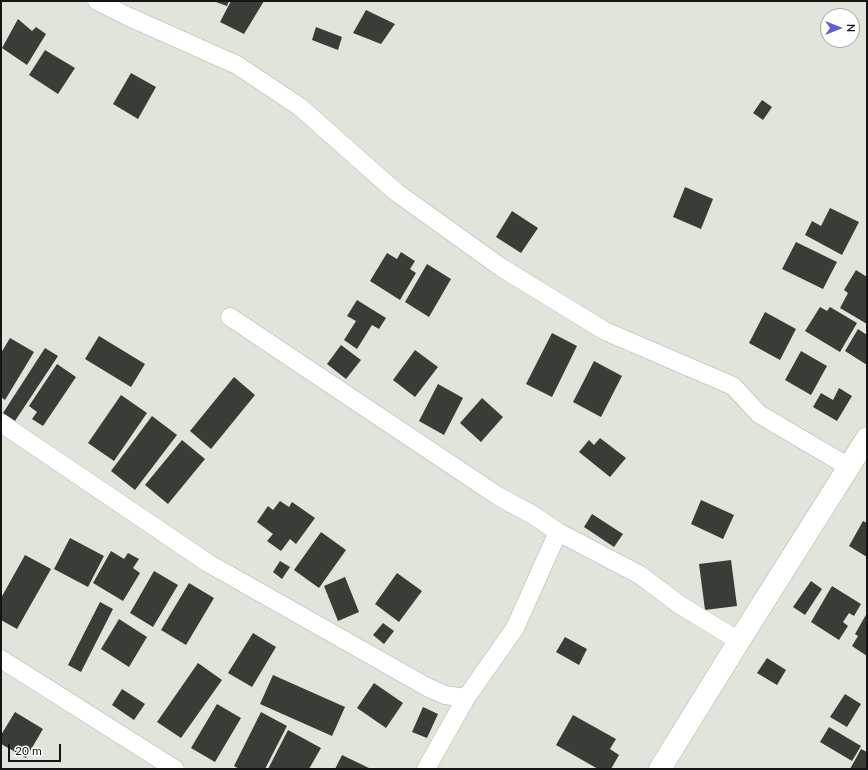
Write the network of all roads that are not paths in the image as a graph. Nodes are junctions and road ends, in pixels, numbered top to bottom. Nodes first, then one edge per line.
1 (97, 1) edge
2 (230, 317) dead end
3 (1, 423) edge
4 (867, 438) edge
5 (849, 467) junction
6 (558, 532) junction
7 (739, 641) junction
8 (1, 659) edge
9 (466, 698) junction
10 (175, 769) edge
11 (426, 769) edge
12 (660, 769) edge

1 - 5 street
2 - 6 street
3 - 9 street
4 - 5 street
5 - 7 street
6 - 7 street
6 - 9 street
7 - 12 street
8 - 10 street
9 - 11 street

